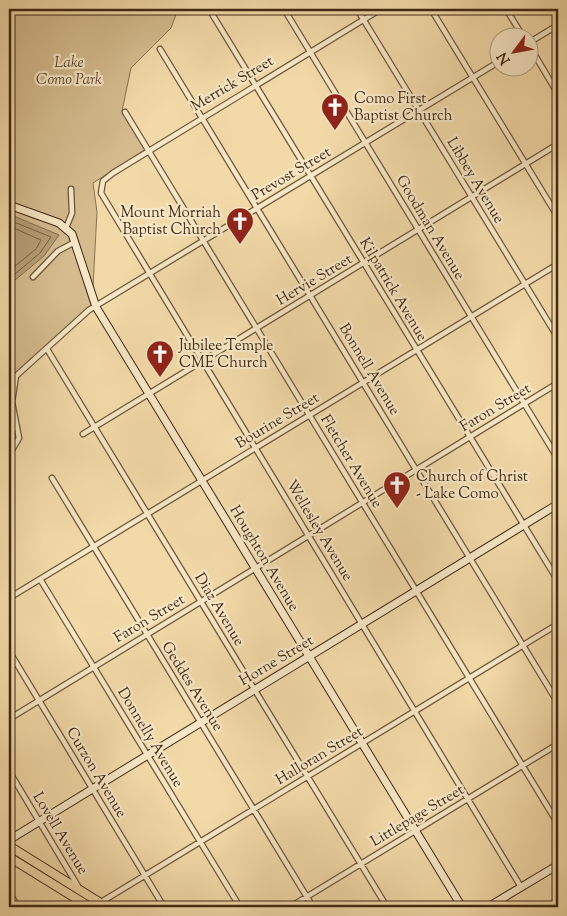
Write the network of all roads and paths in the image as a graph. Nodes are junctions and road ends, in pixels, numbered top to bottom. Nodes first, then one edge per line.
1 (209, 9) edge
2 (284, 9) edge
3 (357, 9) edge
4 (381, 9) edge
5 (431, 9) edge
6 (506, 9) edge
7 (364, 19) junction
8 (558, 25) edge
9 (518, 28) edge
10 (540, 36) edge
11 (160, 49) dead end
12 (310, 52) junction
13 (540, 64) edge
14 (490, 67) edge
15 (473, 77) junction
16 (256, 85) junction
17 (558, 94) edge
18 (419, 110) junction
19 (125, 112) dead end
20 (202, 118) junction
21 (365, 143) junction
22 (558, 144) edge
23 (148, 151) junction
24 (526, 164) junction
25 (311, 175) junction
26 (101, 185) joint
27 (71, 189) dead end
28 (472, 197) junction
29 (9, 205) edge
30 (257, 208) junction
31 (558, 217) edge
32 (66, 228) junction
33 (418, 230) junction
34 (203, 241) junction
35 (75, 242) junction
36 (364, 263) junction
37 (558, 264) edge
38 (150, 274) junction
39 (33, 277) dead end
40 (525, 284) junction
41 (310, 296) junction
42 (96, 307) junction
43 (471, 317) junction
44 (257, 328) junction
45 (558, 338) edge
46 (47, 349) junction
47 (417, 350) junction
48 (203, 361) junction
49 (363, 382) junction
50 (558, 383) edge
51 (149, 394) junction
52 (525, 404) junction
53 (309, 415) junction
54 (95, 427) junction
55 (83, 434) dead end
56 (470, 437) junction
57 (256, 448) junction
58 (9, 456) edge
59 (558, 458) edge
60 (416, 470) junction
61 (52, 478) dead end
62 (202, 481) junction
63 (362, 502) junction
64 (558, 504) edge
65 (148, 514) junction
66 (524, 525) junction
67 (309, 535) junction
68 (93, 547) junction
69 (470, 558) junction
70 (255, 568) junction
71 (40, 579) junction
72 (558, 581) edge
73 (9, 587) edge
74 (416, 591) junction
75 (14, 595) junction
76 (9, 598) edge
77 (201, 601) junction
78 (363, 624) junction
79 (558, 624) edge
80 (146, 634) junction
81 (523, 645) junction
82 (9, 651) edge
83 (308, 657) junction
84 (93, 666) junction
85 (469, 678) junction
86 (254, 690) junction
87 (38, 700) junction
88 (558, 703) edge
89 (415, 711) junction
90 (9, 719) edge
91 (201, 722) junction
92 (361, 744) junction
93 (558, 744) edge
94 (147, 755) junction
95 (522, 766) junction
96 (9, 771) edge
97 (307, 777) junction
98 (92, 788) junction
99 (468, 799) junction
100 (253, 809) junction
101 (39, 821) junction
102 (558, 824) edge
103 (415, 831) junction
104 (9, 839) edge
105 (200, 842) junction
106 (9, 846) edge
107 (9, 857) edge
108 (360, 864) junction
109 (557, 867) edge
110 (146, 875) junction
111 (521, 887) junction
112 (81, 891) junction
113 (9, 892) edge
114 (307, 897) junction
115 (96, 906) edge
116 (18, 907) edge
117 (164, 907) edge
118 (240, 907) edge
119 (290, 907) edge
120 (313, 907) edge
121 (387, 907) edge
122 (462, 907) edge
123 (488, 907) edge

1 - 16 street, Kilpatrick Avenue
2 - 12 street, Goodman Avenue
3 - 7 street, Libbey Avenue
4 - 7 street, Merrick Street
5 - 15 street
6 - 9 street
7 - 12 street, Merrick Street
7 - 18 street, Libbey Avenue
8 - 10 street
11 - 20 street, Bonnell Avenue
12 - 16 street, Merrick Street
12 - 21 street, Goodman Avenue
13 - 17 street
14 - 15 street, Prevost Street
15 - 18 street, Prevost Street
15 - 24 street
16 - 20 street, Merrick Street
16 - 25 street, Kilpatrick Avenue
18 - 21 street, Prevost Street
18 - 28 street, Libbey Avenue
19 - 23 street, Fletcher Avenue
20 - 23 street, Merrick Street
20 - 30 street, Bonnell Avenue
21 - 25 street, Prevost Street
21 - 33 street, Goodman Avenue
22 - 24 street, Hervie Street
23 - 26 street, Merrick Street
23 - 34 street, Fletcher Avenue
24 - 28 street, Hervie Street
24 - 31 street
25 - 30 street, Prevost Street
25 - 36 street, Kilpatrick Avenue
26 - 38 street, Wellesley Avenue
27 - 32 street
28 - 33 street, Hervie Street
28 - 40 street, Libbey Avenue
29 - 32 street, Houghton Avenue
30 - 34 street, Prevost Street
30 - 41 street, Bonnell Avenue
32 - 35 street, Houghton Avenue
33 - 36 street, Hervie Street
33 - 43 street, Goodman Avenue
34 - 38 street, Prevost Street
34 - 44 street, Fletcher Avenue
35 - 39 street
35 - 42 street, Houghton Avenue
36 - 41 street, Hervie Street
36 - 47 street, Kilpatrick Avenue
37 - 40 street, Bourine Street
38 - 42 street, Prevost Street
38 - 48 street, Wellesley Avenue
40 - 43 street, Bourine Street
40 - 45 street, Libbey Avenue
41 - 44 street, Hervie Street
41 - 49 street, Bonnell Avenue
42 - 46 street, Prevost Street
42 - 51 street, Houghton Avenue
43 - 47 street, Bourine Street
43 - 52 street, Goodman Avenue
44 - 48 street, Hervie Street
44 - 53 street, Fletcher Avenue
46 - 54 street, Diaz Avenue
46 - 58 street, Prevost Street
47 - 49 street, Bourine Street
47 - 56 street, Kilpatrick Avenue
48 - 51 street, Hervie Street
48 - 57 street, Wellesley Avenue
49 - 53 street, Bourine Street
49 - 60 street, Bonnell Avenue
50 - 52 street, Faron Street
51 - 54 street, Hervie Street
51 - 62 street, Houghton Avenue
52 - 56 street, Faron Street
52 - 59 street, Goodman Avenue
53 - 57 street, Bourine Street
53 - 63 street, Fletcher Avenue
54 - 55 street, Hervie Street
54 - 65 street, Diaz Avenue
56 - 60 street, Faron Street
56 - 66 street, Kilpatrick Avenue
57 - 62 street, Bourine Street
57 - 67 street, Wellesley Avenue
60 - 63 street, Faron Street
60 - 69 street, Bonnell Avenue
61 - 68 street, Geddes Avenue
62 - 65 street, Bourine Street
62 - 70 street, Houghton Avenue
63 - 67 street, Faron Street
63 - 74 street, Fletcher Avenue
64 - 66 street, Horne Street
65 - 68 street, Bourine Street
65 - 77 street, Diaz Avenue
66 - 69 street, Horne Street
66 - 72 street, Kilpatrick Avenue
67 - 70 street, Faron Street
67 - 78 street, Wellesley Avenue
68 - 71 street, Bourine Street
68 - 80 street, Geddes Avenue
69 - 74 street, Horne Street
69 - 81 street, Bonnell Avenue
70 - 77 street, Faron Street
70 - 83 street, Houghton Avenue
71 - 75 street, Bourine Street
71 - 84 street, Donnelly Avenue
73 - 75 street
74 - 78 street, Horne Street
74 - 85 street, Fletcher Avenue
75 - 76 street, Bourine Street
77 - 80 street, Faron Street
77 - 86 street, Diaz Avenue
78 - 83 street, Horne Street
78 - 89 street, Wellesley Avenue
79 - 81 street, Halloran Street
80 - 84 street, Faron Street
80 - 91 street, Geddes Avenue
81 - 85 street, Halloran Street
81 - 88 street, Bonnell Avenue
82 - 87 street, Curzon Avenue
83 - 86 street, Horne Street
83 - 92 street, Houghton Avenue
84 - 87 street, Faron Street
84 - 94 street, Donnelly Avenue
85 - 89 street, Halloran Street
85 - 95 street, Fletcher Avenue
86 - 91 street, Horne Street
86 - 97 street, Diaz Avenue
87 - 90 street, Faron Street
87 - 98 street, Curzon Avenue
89 - 92 street, Halloran Street
89 - 99 street, Wellesley Avenue
91 - 94 street, Horne Street
91 - 100 street, Geddes Avenue
92 - 97 street, Halloran Street
92 - 103 street, Houghton Avenue
93 - 95 street, Littlepage Street
94 - 98 street, Horne Street
94 - 105 street, Donnelly Avenue
95 - 99 street, Littlepage Street
95 - 102 street, Fletcher Avenue
96 - 101 street, Lovell Avenue
97 - 100 street, Halloran Street
97 - 108 street, Diaz Avenue
98 - 101 street, Horne Street
98 - 110 street, Curzon Avenue
99 - 103 street, Littlepage Street
99 - 111 street, Wellesley Avenue
100 - 105 street, Halloran Street
100 - 114 street, Geddes Avenue
101 - 104 street, Horne Street
101 - 112 street, Lovell Avenue
103 - 108 street, Littlepage Street
103 - 122 street, Houghton Avenue
105 - 110 street, Halloran Street
105 - 118 street, Donnelly Avenue
106 - 112 main road
107 - 115 main road
108 - 114 street, Littlepage Street
108 - 121 street, Diaz Avenue
109 - 111 street
110 - 115 street, Halloran Street
110 - 117 street, Curzon Avenue
111 - 123 street
112 - 115 main road
113 - 116 street
114 - 119 street, Littlepage Street
114 - 120 street, Geddes Avenue

